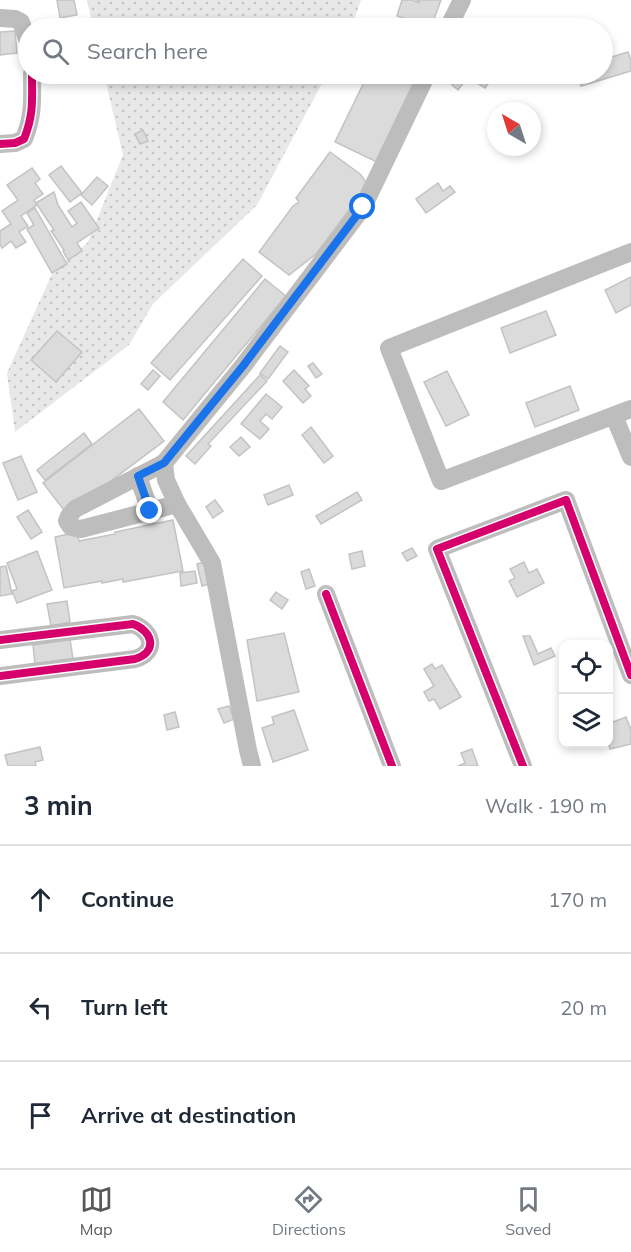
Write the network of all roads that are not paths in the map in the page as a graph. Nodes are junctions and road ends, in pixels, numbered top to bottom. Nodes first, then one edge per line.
1 (462, 0) edge
2 (0, 18) edge
3 (453, 18) edge
4 (18, 20) edge
5 (32, 84) edge
6 (422, 84) edge
7 (0, 144) edge
8 (631, 252) edge
9 (631, 409) edge
10 (614, 416) junction
11 (631, 457) edge
12 (164, 463) junction
13 (138, 476) junction
14 (177, 504) junction
15 (150, 511) junction
16 (326, 594) dead end
17 (0, 640) edge
18 (631, 675) edge
19 (0, 676) edge
20 (252, 766) edge
21 (392, 766) edge
22 (523, 766) edge

1 - 3 street
2 - 4 street
5 - 7 street
6 - 12 street
8 - 10 street
9 - 10 street
10 - 11 street
12 - 13 street
12 - 14 street
13 - 15 street
13 - 15 street
14 - 15 street
14 - 20 street
16 - 21 street
17 - 19 street
18 - 22 street

